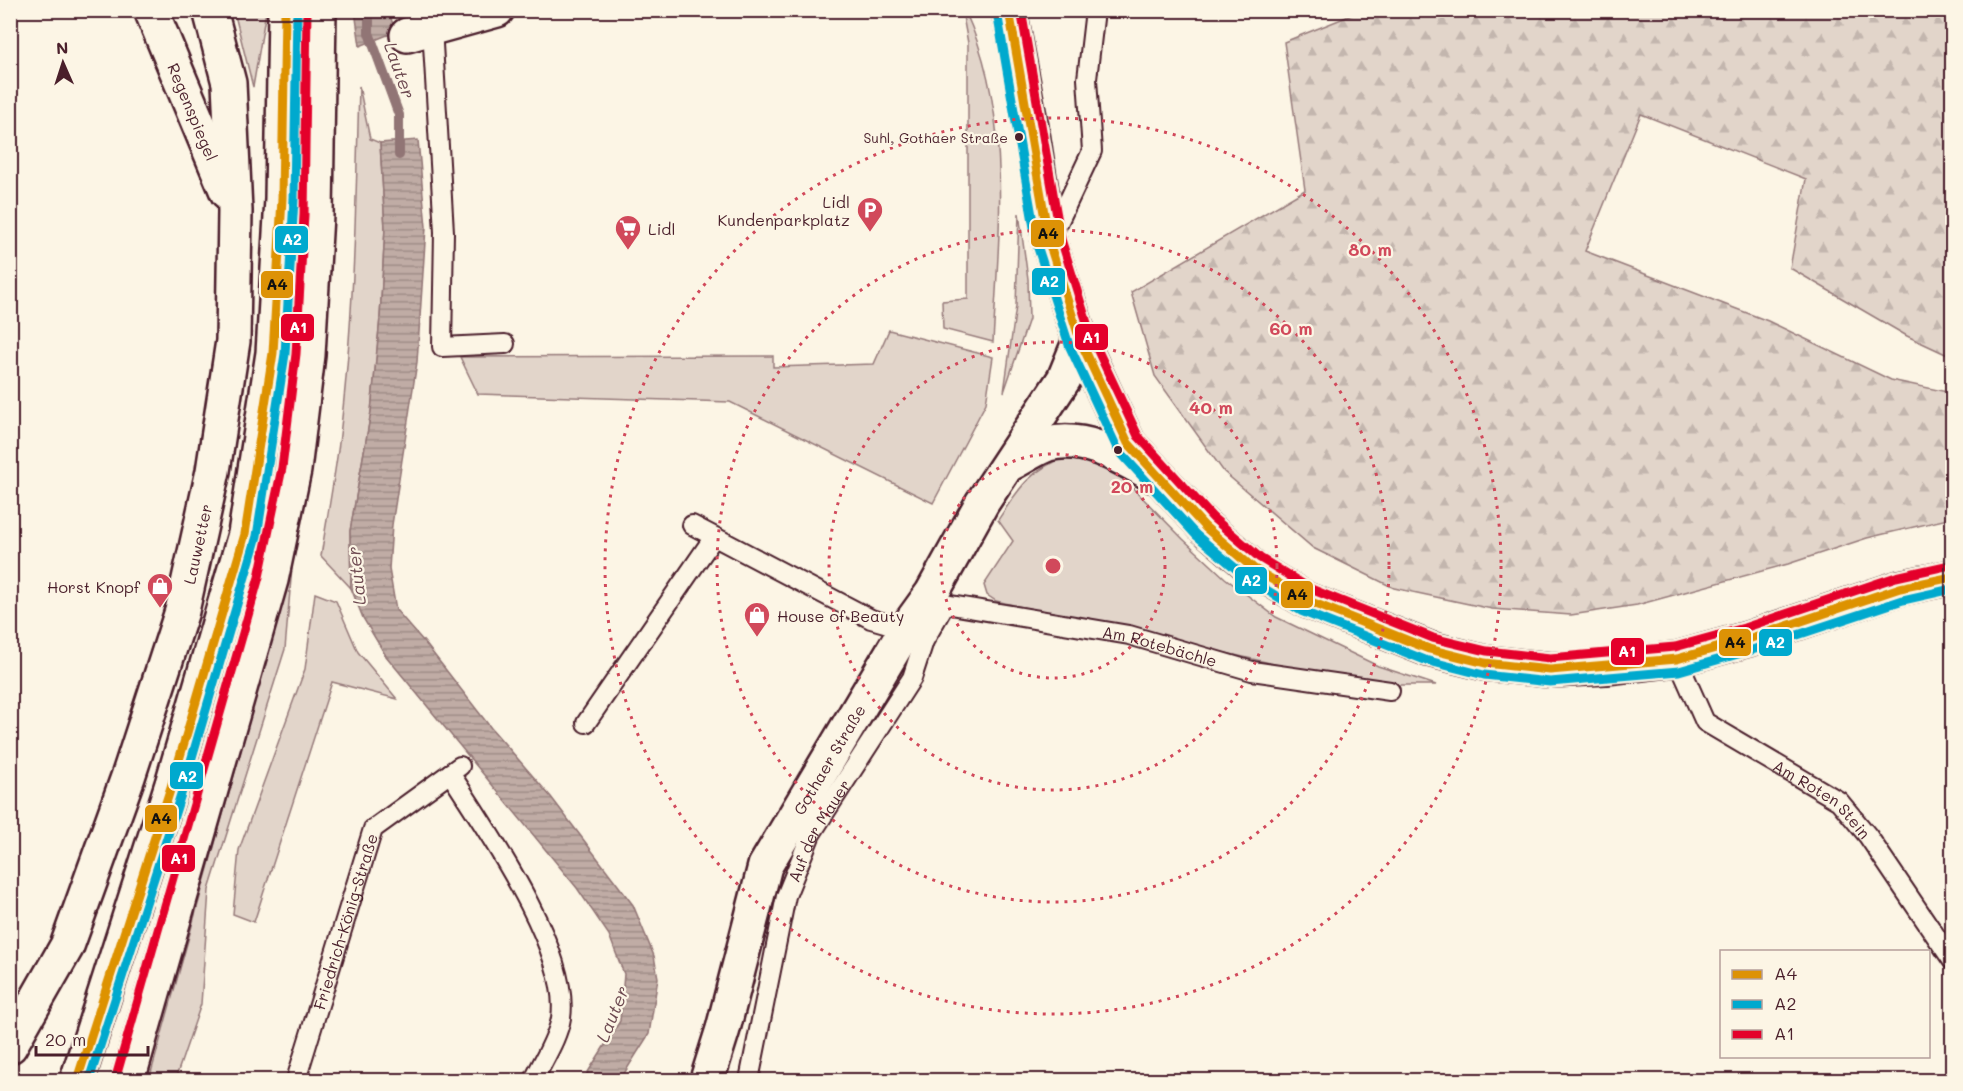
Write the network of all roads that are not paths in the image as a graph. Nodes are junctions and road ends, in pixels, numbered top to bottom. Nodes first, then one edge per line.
1 (151, 10) edge
2 (210, 10) edge
3 (285, 10) edge
4 (319, 10) edge
5 (497, 10) edge
6 (1010, 10) edge
7 (1095, 10) edge
8 (423, 25) edge
9 (235, 211) junction
10 (1049, 242) junction
11 (1080, 340) junction
12 (505, 344) dead end
13 (1010, 464) junction
14 (1159, 478) junction
15 (692, 525) dead end
16 (714, 537) junction
17 (1953, 577) edge
18 (938, 598) junction
19 (901, 638) junction
20 (1677, 659) junction
21 (1390, 691) dead end
22 (586, 723) dead end
23 (1953, 960) edge
24 (10, 1046) edge
25 (77, 1080) edge
26 (128, 1080) edge
27 (296, 1080) edge
28 (534, 1080) edge
29 (707, 1080) edge
30 (749, 1080) edge

1 - 9 main road, Regenspiegel
2 - 9 main road, Lauwetter
3 - 25 main road
4 - 26 main road
5 - 8 main road
6 - 10 main road
7 - 10 lane
8 - 12 lane
9 - 24 main road, Lauwetter
10 - 11 main road
11 - 13 main road, Gothaer Straße
11 - 14 main road
13 - 14 main road, Gothaer Straße
13 - 18 main road, Gothaer Straße
14 - 20 main road
15 - 16 lane
16 - 19 lane
16 - 22 lane
17 - 20 main road
18 - 19 main road, Gothaer Straße
18 - 21 lane, Am Rotebächle
18 - 30 lane, Auf der Mauer
19 - 29 main road, Gothaer Straße
20 - 23 lane, Am Roten Stein
27 - 28 lane, Friedrich-König-Straße

